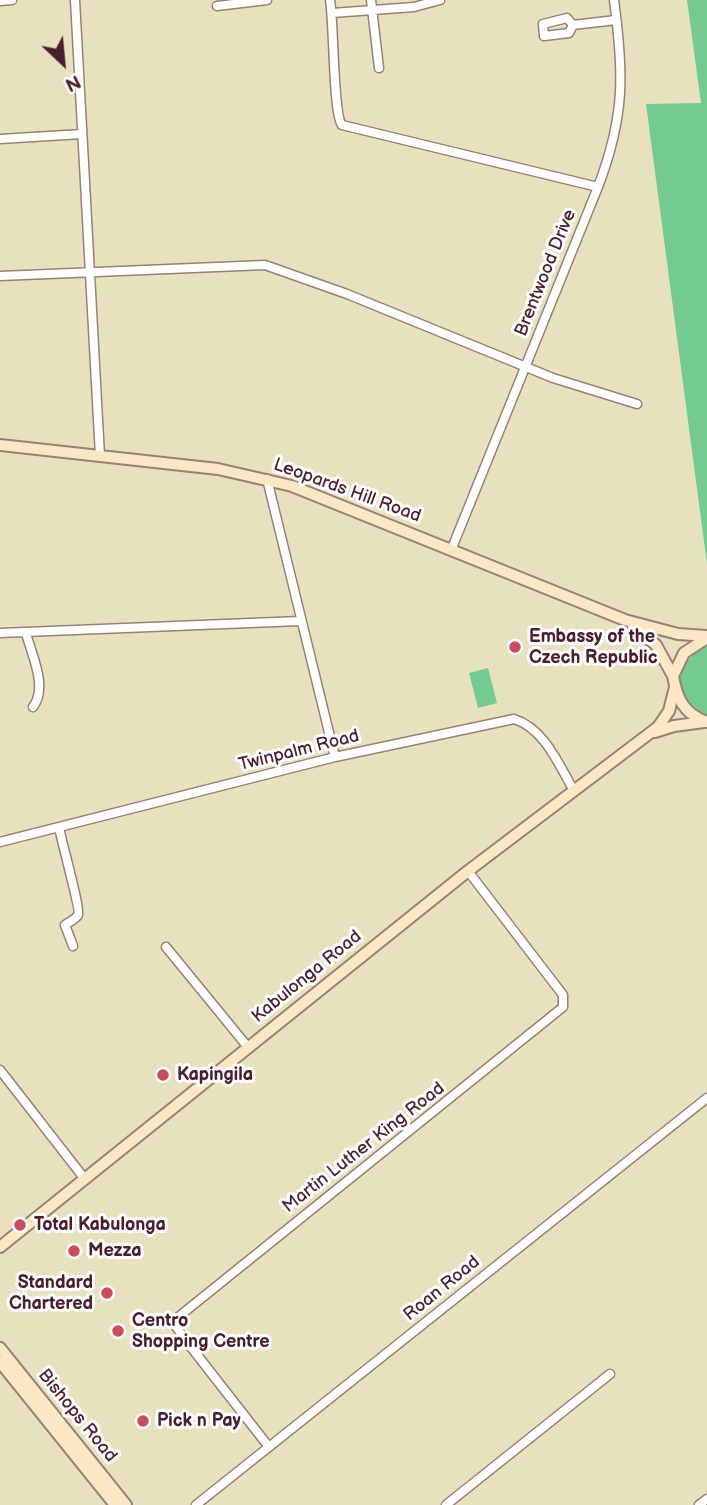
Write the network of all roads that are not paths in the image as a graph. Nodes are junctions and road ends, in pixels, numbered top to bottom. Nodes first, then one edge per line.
1 (12, 0) edge
2 (75, 0) edge
3 (267, 0) edge
4 (330, 0) edge
5 (371, 0) edge
6 (440, 0) edge
7 (614, 0) edge
8 (0, 1) edge
9 (217, 6) dead end
10 (372, 10) junction
11 (332, 13) junction
12 (616, 20) junction
13 (573, 25) dead end
14 (379, 68) dead end
15 (82, 134) junction
16 (0, 139) edge
17 (598, 187) junction
18 (90, 272) junction
19 (0, 276) edge
20 (525, 368) junction
21 (637, 404) dead end
22 (0, 445) edge
23 (100, 456) junction
24 (267, 480) junction
25 (452, 548) junction
26 (625, 620) junction
27 (300, 621) junction
28 (0, 633) edge
29 (26, 633) junction
30 (707, 637) edge
31 (674, 682) junction
32 (33, 708) dead end
33 (707, 722) edge
34 (640, 740) junction
35 (335, 757) junction
36 (573, 789) junction
37 (59, 827) junction
38 (0, 842) edge
39 (468, 871) junction
40 (72, 946) dead end
41 (166, 947) dead end
42 (247, 1046) junction
43 (0, 1070) edge
44 (707, 1098) edge
45 (84, 1178) junction
46 (0, 1247) edge
47 (0, 1348) edge
48 (0, 1362) edge
49 (610, 1374) dead end
50 (269, 1447) junction
51 (707, 1499) edge
52 (115, 1505) edge
53 (126, 1505) edge
54 (195, 1505) edge
55 (446, 1505) edge
56 (699, 1505) edge

1 - 8 street
2 - 15 street
3 - 9 street
4 - 11 street
5 - 10 street
6 - 10 street
7 - 12 street, Brentwood Drive
10 - 11 street
10 - 14 street
11 - 17 street
12 - 13 street
12 - 17 street, Brentwood Drive
15 - 16 street
15 - 18 street
17 - 20 street, Brentwood Drive
18 - 19 street
18 - 20 street
18 - 23 street
20 - 21 street
20 - 25 street, Brentwood Drive
22 - 23 main road, Leopards Hill Road
23 - 24 main road, Leopards Hill Road
24 - 25 main road, Leopards Hill Road
24 - 27 street
25 - 26 main road, Leopards Hill Road
26 - 30 main road, Leopards Hill Road
26 - 31 main road, Leopards Hill Road
27 - 29 street
27 - 35 street
28 - 29 street
29 - 32 street
30 - 31 main road, Kabulonga Road
31 - 33 main road, Leopards Hill Road
31 - 34 main road, Kabulonga Road
33 - 34 main road, Kabulonga Road
34 - 36 main road, Kabulonga Road
35 - 36 street, Twinpalm Road
35 - 37 street, Twinpalm Road
36 - 39 main road, Kabulonga Road
37 - 38 street, Twinpalm Road
37 - 40 street
39 - 42 main road, Kabulonga Road
39 - 50 street, Martin Luther King Road
41 - 42 street
42 - 45 main road, Kabulonga Road
43 - 45 street
44 - 50 street, Roan Road
45 - 46 main road, Kabulonga Road
47 - 53 main road, Bishops Road
48 - 52 main road, Bishops Road
49 - 55 street
50 - 54 street, Roan Road
51 - 56 street

